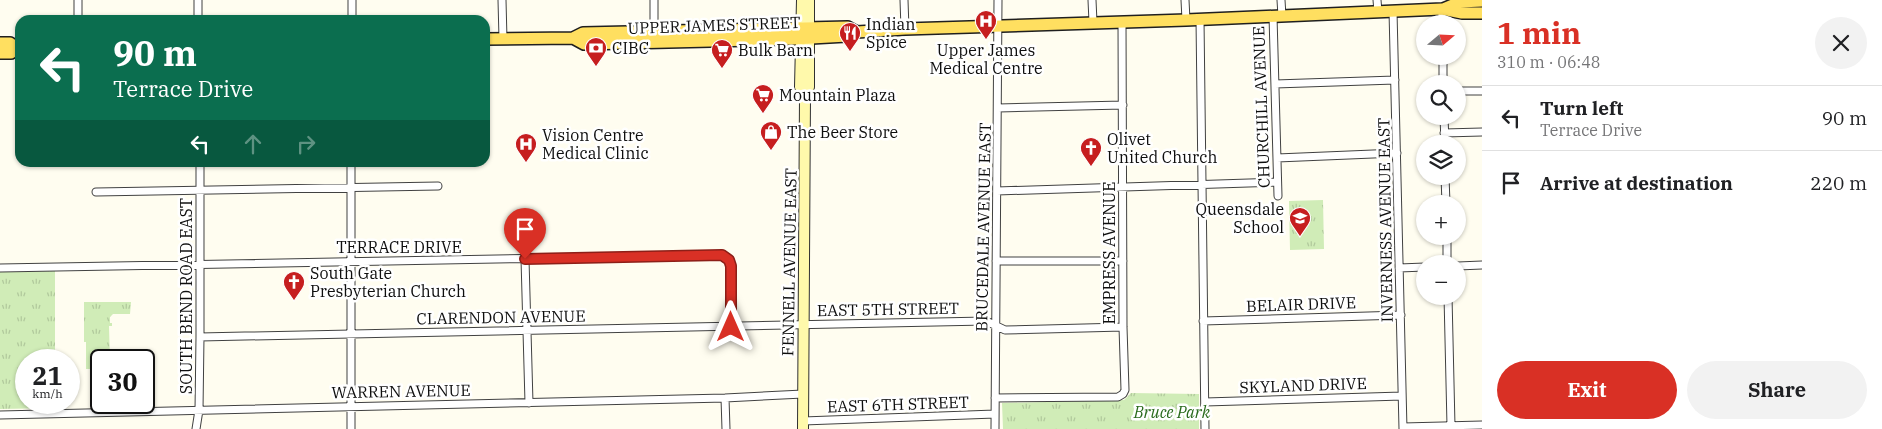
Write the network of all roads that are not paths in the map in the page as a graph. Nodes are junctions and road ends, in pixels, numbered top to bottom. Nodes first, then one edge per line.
1 (78, 0) edge
2 (198, 0) edge
3 (352, 0) edge
4 (502, 0) edge
5 (654, 0) edge
6 (802, 0) edge
7 (809, 0) edge
8 (904, 0) edge
9 (998, 0) edge
10 (1092, 0) edge
11 (1185, 0) edge
12 (1281, 0) edge
13 (1377, 0) edge
14 (1482, 1) edge
15 (1442, 9) junction
16 (1394, 11) junction
17 (1378, 12) junction
18 (1482, 12) edge
19 (78, 15) edge
20 (198, 15) edge
21 (352, 15) edge
22 (1442, 15) edge
23 (1277, 16) junction
24 (1200, 19) junction
25 (1186, 20) junction
26 (1122, 21) junction
27 (1093, 22) junction
28 (999, 25) junction
29 (905, 29) junction
30 (654, 31) junction
31 (805, 34) junction
32 (573, 38) junction
33 (490, 39) edge
34 (503, 39) junction
35 (15, 46) edge
36 (0, 50) edge
37 (1395, 80) junction
38 (1275, 84) junction
39 (1482, 90) edge
40 (1466, 91) edge
41 (1123, 104) junction
42 (998, 108) junction
43 (1444, 125) edge
44 (1482, 132) edge
45 (1444, 133) joint
46 (1397, 153) junction
47 (1277, 158) junction
48 (200, 167) edge
49 (351, 167) edge
50 (1277, 182) junction
51 (1202, 184) junction
52 (438, 186) dead end
53 (351, 188) junction
54 (1123, 188) junction
55 (200, 190) junction
56 (997, 191) junction
57 (96, 192) dead end
58 (1278, 196) dead end
59 (525, 259) junction
60 (996, 260) junction
61 (350, 261) junction
62 (1123, 261) junction
63 (199, 264) junction
64 (1482, 265) edge
65 (1466, 266) edge
66 (1416, 267) edge
67 (0, 268) edge
68 (1399, 268) junction
69 (1448, 305) edge
70 (1400, 315) junction
71 (1203, 321) junction
72 (803, 325) junction
73 (995, 326) junction
74 (1123, 326) junction
75 (731, 327) junction
76 (528, 331) junction
77 (350, 333) junction
78 (200, 337) junction
79 (803, 394) junction
80 (1402, 396) junction
81 (725, 398) junction
82 (995, 398) junction
83 (1205, 402) junction
84 (529, 403) junction
85 (351, 406) junction
86 (199, 410) junction
87 (995, 414) junction
88 (0, 416) edge
89 (803, 425) edge
90 (1482, 425) edge
91 (1451, 426) junction
92 (1403, 428) edge
93 (196, 429) edge
94 (351, 429) edge
95 (726, 429) edge
96 (995, 429) edge
97 (1205, 429) edge

1 - 19 street
2 - 20 street
3 - 21 street
4 - 34 street
5 - 30 street
6 - 31 main road
7 - 31 main road
8 - 29 street
9 - 28 street, BRUCEDALE AVENUE EAST
10 - 27 street
11 - 25 street
12 - 23 street, CHURCHILL AVENUE
13 - 17 street
14 - 15 main road
15 - 16 main road, UPPER JAMES STREET
15 - 18 main road
15 - 22 street
16 - 17 main road, UPPER JAMES STREET
16 - 37 street, INVERNESS AVENUE EAST
17 - 23 main road, UPPER JAMES STREET
23 - 24 main road, UPPER JAMES STREET
23 - 38 street, CHURCHILL AVENUE
24 - 25 main road, UPPER JAMES STREET
24 - 51 street
25 - 26 main road, UPPER JAMES STREET
26 - 27 main road, UPPER JAMES STREET
26 - 41 street, EMPRESS AVENUE
27 - 28 main road, UPPER JAMES STREET
28 - 29 main road, UPPER JAMES STREET
28 - 42 street, BRUCEDALE AVENUE EAST
29 - 31 main road, UPPER JAMES STREET
30 - 31 main road, UPPER JAMES STREET
30 - 32 main road, UPPER JAMES STREET
31 - 32 main road, UPPER JAMES STREET
31 - 72 main road, FENNELL AVENUE EAST
32 - 34 main road, UPPER JAMES STREET
33 - 34 main road, UPPER JAMES STREET
35 - 36 main road
37 - 38 street
37 - 46 street, INVERNESS AVENUE EAST
38 - 47 street, CHURCHILL AVENUE
39 - 40 street
41 - 42 street
41 - 54 street, EMPRESS AVENUE
42 - 56 street, BRUCEDALE AVENUE EAST
43 - 45 street
44 - 45 street
46 - 47 street
46 - 68 street, INVERNESS AVENUE EAST
47 - 50 street, CHURCHILL AVENUE
48 - 55 street, SOUTH BEND ROAD EAST
49 - 53 street
50 - 51 street
50 - 58 street, CHURCHILL AVENUE
51 - 54 street
51 - 71 street
52 - 53 street
53 - 55 street
53 - 61 street
54 - 56 street
54 - 62 street, EMPRESS AVENUE
55 - 57 street
55 - 63 street, SOUTH BEND ROAD EAST
56 - 60 street, BRUCEDALE AVENUE EAST
59 - 61 street, TERRACE DRIVE
59 - 75 street, TERRACE DRIVE
59 - 76 street
60 - 62 street
60 - 73 street, BRUCEDALE AVENUE EAST
61 - 63 street, TERRACE DRIVE
61 - 77 street
62 - 74 street, EMPRESS AVENUE
63 - 67 street, TERRACE DRIVE
63 - 78 street, SOUTH BEND ROAD EAST
64 - 65 street
66 - 68 street
68 - 70 street, INVERNESS AVENUE EAST
69 - 91 street
70 - 71 street, BELAIR DRIVE
70 - 80 street, INVERNESS AVENUE EAST
71 - 83 street
72 - 73 street, EAST 5TH STREET
72 - 75 street, CLARENDON AVENUE
72 - 79 main road, FENNELL AVENUE EAST
73 - 74 street, EAST 5TH STREET
73 - 82 street, BRUCEDALE AVENUE EAST
74 - 82 street, EMPRESS AVENUE
75 - 76 street, CLARENDON AVENUE
76 - 77 street, CLARENDON AVENUE
76 - 84 street
77 - 78 street, CLARENDON AVENUE
77 - 85 street
78 - 86 street, SOUTH BEND ROAD EAST
79 - 81 street, WARREN AVENUE
79 - 89 main road, FENNELL AVENUE EAST
80 - 83 street, SKYLAND DRIVE
80 - 92 street, INVERNESS AVENUE EAST
81 - 84 street, WARREN AVENUE
81 - 95 street
82 - 87 street, BRUCEDALE AVENUE EAST
83 - 97 street
84 - 85 street, WARREN AVENUE
85 - 86 street, WARREN AVENUE
85 - 94 street
86 - 88 street, WARREN AVENUE
86 - 93 street, SOUTH BEND ROAD EAST
87 - 89 street, EAST 6TH STREET
87 - 96 street, BRUCEDALE AVENUE EAST
90 - 91 street
91 - 92 street

